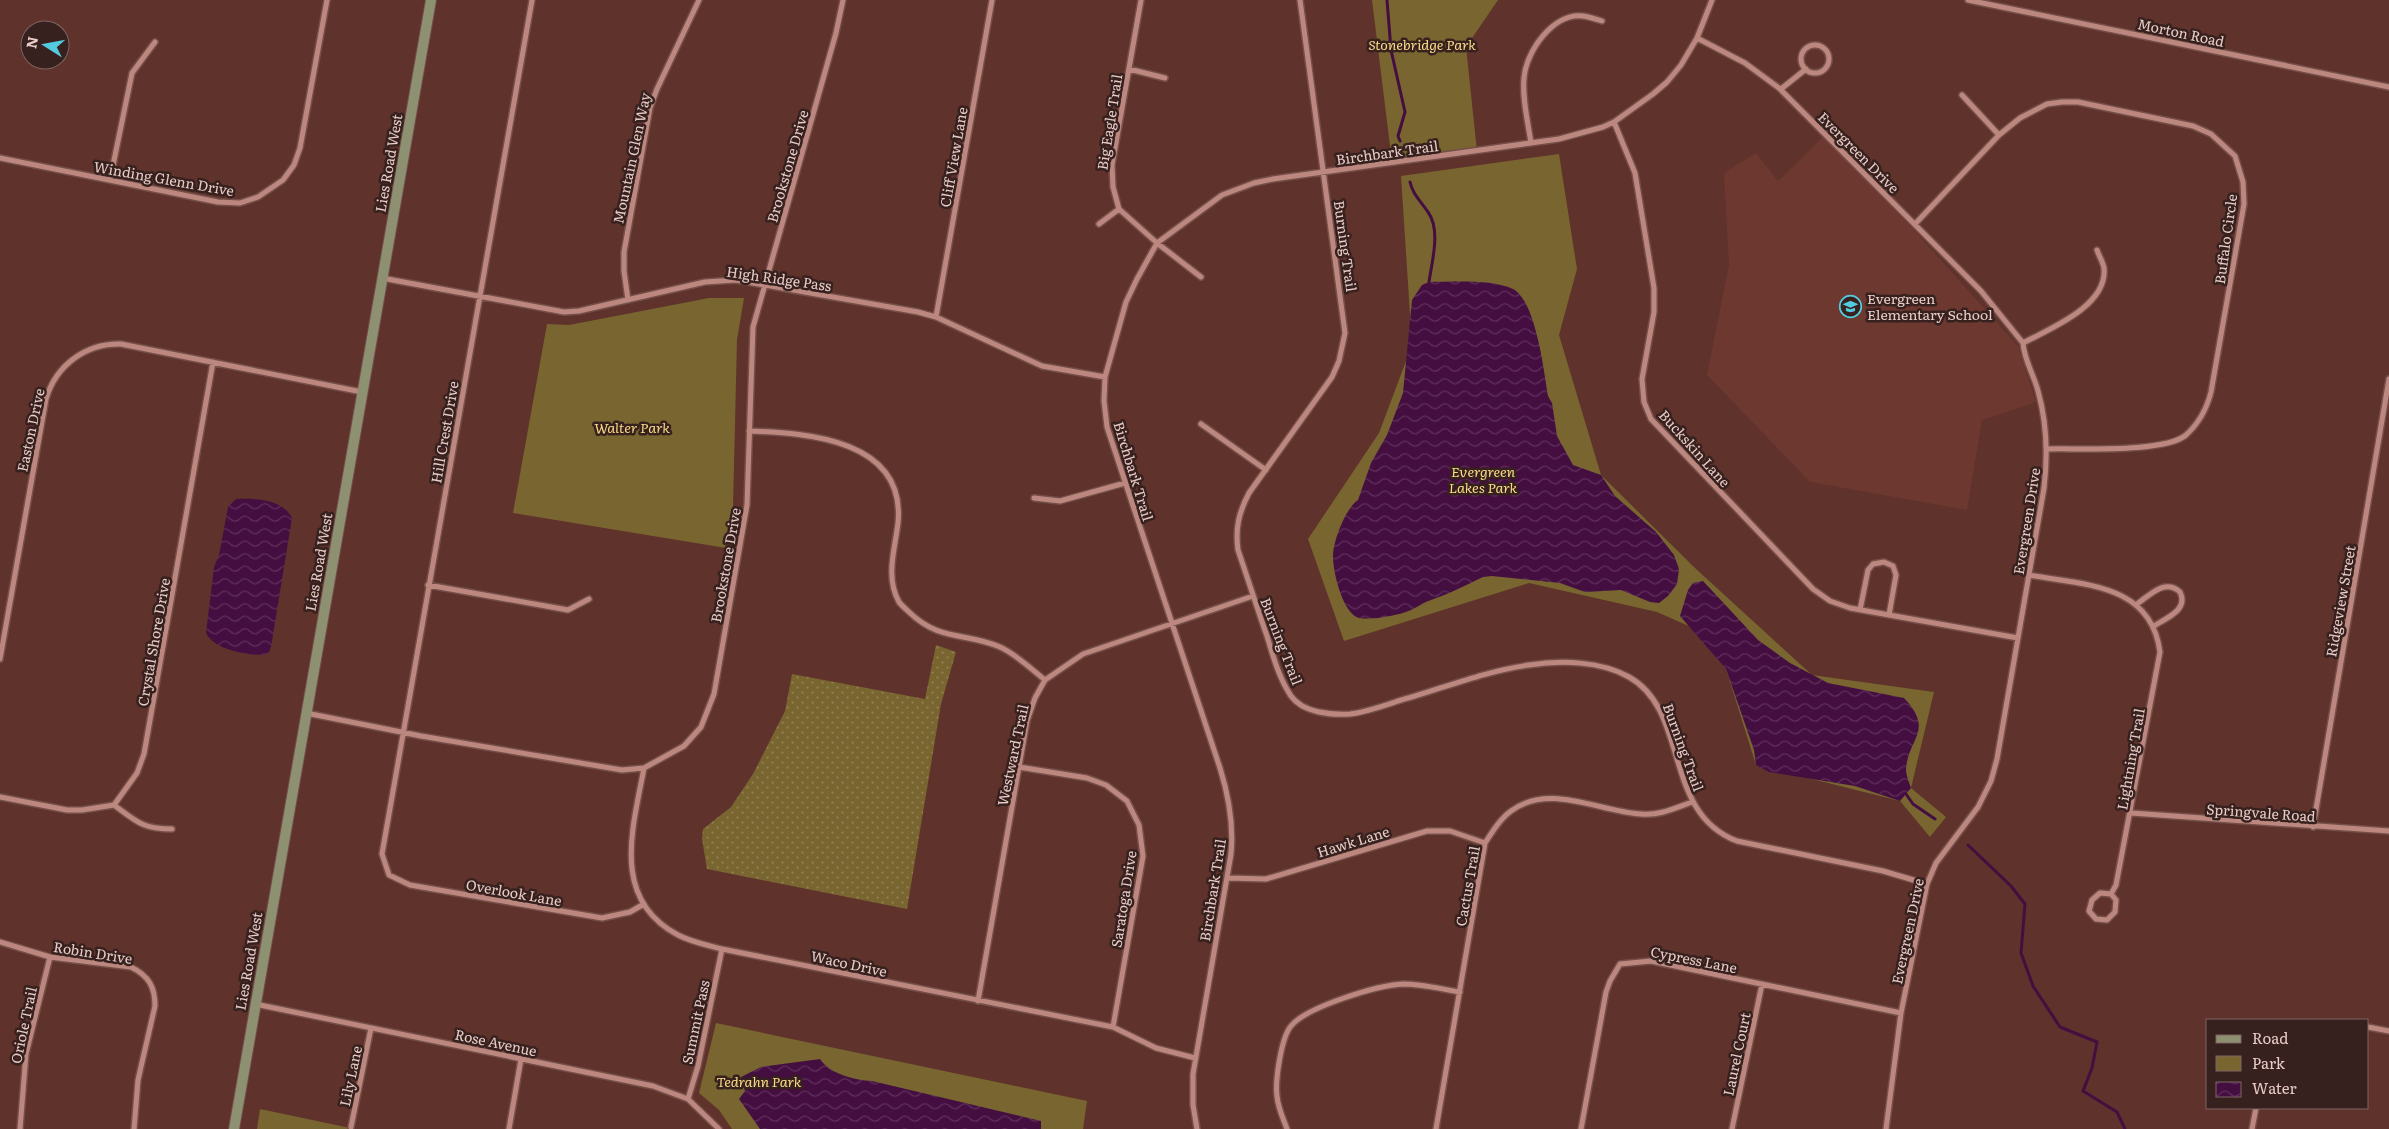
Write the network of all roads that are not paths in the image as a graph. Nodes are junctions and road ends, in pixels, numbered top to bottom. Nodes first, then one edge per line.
1 (327, 0) edge
2 (431, 0) edge
3 (532, 0) edge
4 (700, 0) edge
5 (843, 0) edge
6 (992, 0) edge
7 (1141, 0) edge
8 (1300, 0) edge
9 (1712, 0) edge
10 (1968, 0) edge
11 (1602, 21) dead end
12 (1697, 38) junction
13 (156, 42) dead end
14 (1128, 69) junction
15 (1806, 69) junction
16 (1165, 78) dead end
17 (2389, 86) edge
18 (1781, 89) junction
19 (1962, 94) dead end
20 (1614, 122) junction
21 (1999, 135) junction
22 (1531, 143) junction
23 (0, 158) edge
24 (1325, 172) junction
25 (110, 180) junction
26 (1119, 209) junction
27 (1098, 224) dead end
28 (1915, 224) junction
29 (1158, 243) junction
30 (2097, 250) dead end
31 (1201, 277) dead end
32 (382, 278) junction
33 (764, 285) junction
34 (479, 297) junction
35 (628, 300) junction
36 (936, 317) junction
37 (2023, 343) junction
38 (213, 362) junction
39 (1105, 377) junction
40 (2389, 379) edge
41 (362, 392) junction
42 (1201, 424) dead end
43 (749, 431) junction
44 (2047, 449) junction
45 (1266, 470) junction
46 (1125, 483) junction
47 (1034, 498) dead end
48 (2029, 575) junction
49 (428, 586) junction
50 (1253, 596) junction
51 (589, 599) dead end
52 (2137, 604) junction
53 (1860, 610) junction
54 (1889, 615) junction
55 (1172, 624) junction
56 (2154, 626) junction
57 (2018, 638) junction
58 (0, 659) edge
59 (1045, 680) junction
60 (305, 713) junction
61 (403, 731) junction
62 (1019, 767) junction
63 (644, 768) junction
64 (0, 797) edge
65 (1692, 802) junction
66 (114, 805) junction
67 (2131, 814) junction
68 (2313, 827) junction
69 (172, 829) dead end
70 (2389, 831) edge
71 (1485, 843) junction
72 (385, 868) joint
73 (1227, 878) junction
74 (1926, 884) junction
75 (2112, 894) junction
76 (644, 904) junction
77 (0, 942) edge
78 (722, 949) junction
79 (50, 957) junction
80 (1762, 984) junction
81 (1460, 992) junction
82 (978, 1000) junction
83 (255, 1004) junction
84 (1901, 1013) junction
85 (371, 1028) junction
86 (1113, 1028) junction
87 (2369, 1028) edge
88 (2389, 1031) edge
89 (1195, 1058) junction
90 (520, 1059) junction
91 (688, 1099) junction
92 (2256, 1109) edge
93 (351, 1127) dead end
94 (20, 1129) edge
95 (134, 1129) edge
96 (234, 1129) edge
97 (509, 1129) edge
98 (719, 1129) edge
99 (1197, 1129) edge
100 (1287, 1129) edge
101 (1436, 1129) edge
102 (1581, 1129) edge
103 (1732, 1129) edge
104 (1886, 1129) edge
105 (2252, 1129) edge

1 - 25 street, Winding Glenn Drive
2 - 32 street, Lies Road West
3 - 34 street, Hill Crest Drive
4 - 35 street, Mountain Glen Way
5 - 33 street, Brookstone Drive
6 - 36 street, Cliff View Lane
7 - 14 street, Big Eagle Trail
8 - 24 street, Burning Trail
9 - 12 street, Birchbark Trail
10 - 17 street, Morton Road
11 - 22 street
12 - 18 street, Evergreen Drive
12 - 20 street, Birchbark Trail
13 - 25 street
14 - 16 street, Big Eagle Trail
14 - 26 street, Big Eagle Trail
15 - 15 street
15 - 18 street
18 - 28 street, Evergreen Drive
19 - 21 street
20 - 22 street, Birchbark Trail
20 - 53 street, Buckskin Lane
21 - 28 street, Buffalo Circle
21 - 44 street, Buffalo Circle
22 - 24 street, Birchbark Trail
23 - 25 street, Winding Glenn Drive
24 - 29 street, Birchbark Trail
24 - 45 street, Burning Trail
26 - 27 street
26 - 29 street
28 - 37 street, Evergreen Drive
29 - 31 street
29 - 39 street, Birchbark Trail
30 - 37 street
32 - 34 street, High Ridge Pass
32 - 41 street, Lies Road West
33 - 35 street, High Ridge Pass
33 - 36 street, High Ridge Pass
33 - 43 street, Brookstone Drive
34 - 35 street, High Ridge Pass
34 - 49 street, Hill Crest Drive
36 - 39 street, High Ridge Pass
37 - 44 street, Evergreen Drive
38 - 41 street, Easton Drive
38 - 58 street, Easton Drive
38 - 66 street, Crystal Shore Drive
39 - 46 street, Birchbark Trail
40 - 68 street, Ridgeview Street
41 - 60 street, Lies Road West
42 - 45 street
43 - 59 street
43 - 63 street, Brookstone Drive
44 - 48 street, Evergreen Drive
45 - 50 street, Burning Trail
46 - 47 street
46 - 55 street, Birchbark Trail
48 - 52 street, Lightning Trail
48 - 57 street, Evergreen Drive
49 - 51 street
49 - 61 street, Hill Crest Drive
50 - 55 street, Westward Trail
50 - 65 street, Burning Trail
52 - 56 street, Lightning Trail
52 - 56 street
53 - 54 street, Buckskin Lane
53 - 54 street
54 - 57 street, Buckskin Lane
55 - 59 street, Westward Trail
55 - 73 street, Birchbark Trail
56 - 67 street, Lightning Trail
57 - 74 street, Evergreen Drive
59 - 62 street, Westward Trail
60 - 61 street, Brookstone Drive
60 - 83 street, Lies Road West
61 - 63 street, Brookstone Drive
61 - 72 street, Hill Crest Drive
62 - 82 street, Westward Trail
62 - 86 street, Saratoga Drive
63 - 76 street, Waco Drive
64 - 66 street
65 - 71 street, Cactus Trail
65 - 74 street, Burning Trail
66 - 69 street
67 - 68 street, Springvale Road
67 - 75 street, Lightning Trail
68 - 70 street, Springvale Road
71 - 73 street, Hawk Lane
71 - 81 street, Cactus Trail
72 - 76 street, Overlook Lane
73 - 89 street, Birchbark Trail
74 - 84 street, Evergreen Drive
75 - 75 street, Lightning Trail
76 - 78 street, Waco Drive
77 - 79 street, Robin Drive
78 - 82 street, Waco Drive
78 - 91 street, Summit Pass
79 - 94 street, Oriole Trail
79 - 95 street, Robin Drive
80 - 84 street, Cypress Lane
80 - 102 street, Cypress Lane
80 - 103 street, Laurel Court
81 - 100 street
81 - 101 street, Cactus Trail
82 - 86 street, Waco Drive
83 - 85 street, Rose Avenue
83 - 96 street, Lies Road West
84 - 104 street, Evergreen Drive
85 - 90 street, Rose Avenue
85 - 93 street, Lily Lane
86 - 89 street, Waco Drive
87 - 88 street
89 - 99 street, Birchbark Trail
90 - 91 street, Rose Avenue
90 - 97 street
91 - 98 street, Rose Avenue
92 - 105 street

